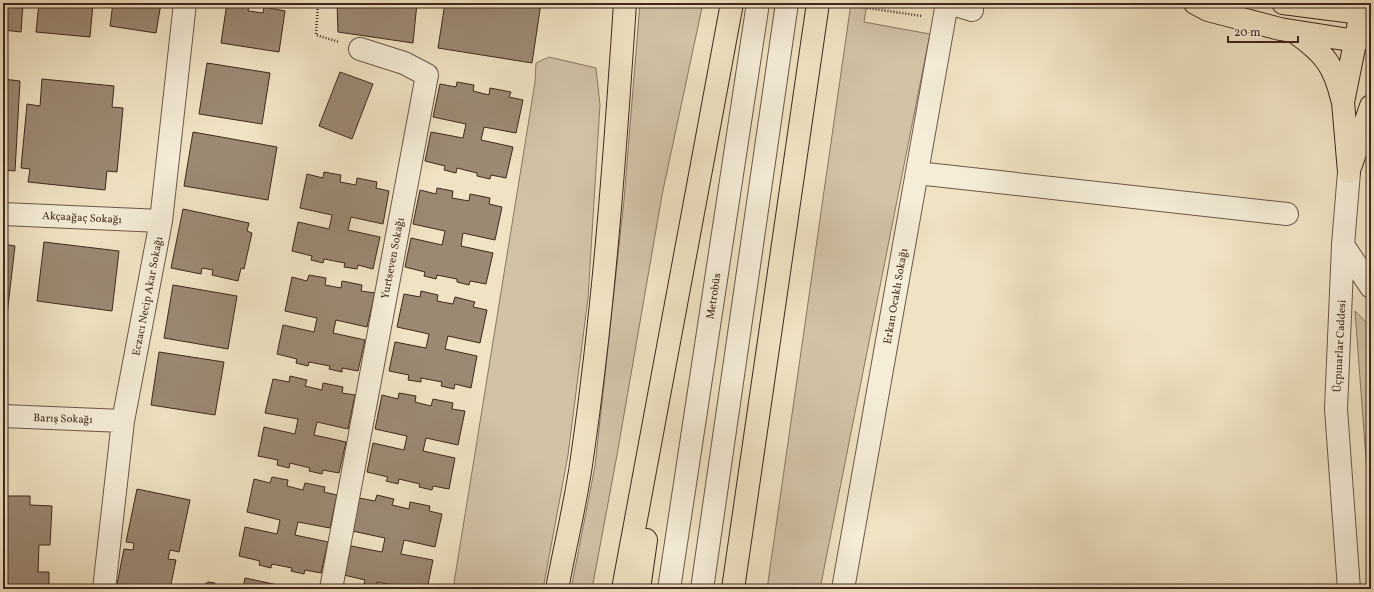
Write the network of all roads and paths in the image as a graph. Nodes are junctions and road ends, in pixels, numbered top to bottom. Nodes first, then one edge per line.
1 (185, 3) edge
2 (318, 3) edge
3 (626, 3) edge
4 (732, 3) edge
5 (758, 3) edge
6 (787, 3) edge
7 (1195, 3) edge
8 (828, 4) edge
9 (1294, 4) edge
10 (947, 8) edge
11 (972, 10) dead end
12 (1367, 12) edge
13 (1293, 31) junction
14 (1363, 38) edge
15 (360, 49) joint
16 (1343, 102) junction
17 (1371, 106) edge
18 (1349, 172) junction
19 (917, 173) junction
20 (3, 214) edge
21 (1287, 214) dead end
22 (691, 220) junction
23 (161, 221) junction
24 (1343, 245) junction
25 (1371, 287) edge
26 (3, 416) edge
27 (123, 421) junction
28 (104, 589) edge
29 (331, 589) edge
30 (557, 589) edge
31 (623, 589) edge
32 (639, 589) edge
33 (669, 589) edge
34 (702, 589) edge
35 (733, 589) edge
36 (843, 589) edge
37 (1349, 589) edge

1 - 23 street, Eczacı Necip Akar Sokağı
2 - 15 path
3 - 30 main road
4 - 22 main road
5 - 33 street, Metrobüs
6 - 34 street
7 - 13 main road
8 - 10 path
8 - 35 main road
9 - 12 main road
10 - 11 street
10 - 19 street, Erkan Ocaklı Sokağı
12 - 14 main road
13 - 14 main road
13 - 16 main road
14 - 16 main road
15 - 29 street, Yurtseven Sokağı
16 - 18 main road
17 - 18 main road, Üçpınarlar Caddesi
18 - 24 street, Üçpınarlar Caddesi
19 - 21 street
19 - 36 street, Erkan Ocaklı Sokağı
20 - 23 street, Akçaağaç Sokağı
22 - 31 main road
22 - 32 main road
23 - 27 street, Eczacı Necip Akar Sokağı
24 - 25 street
24 - 37 street, Üçpınarlar Caddesi
26 - 27 street, Barış Sokağı
27 - 28 street, Eczacı Necip Akar Sokağı

